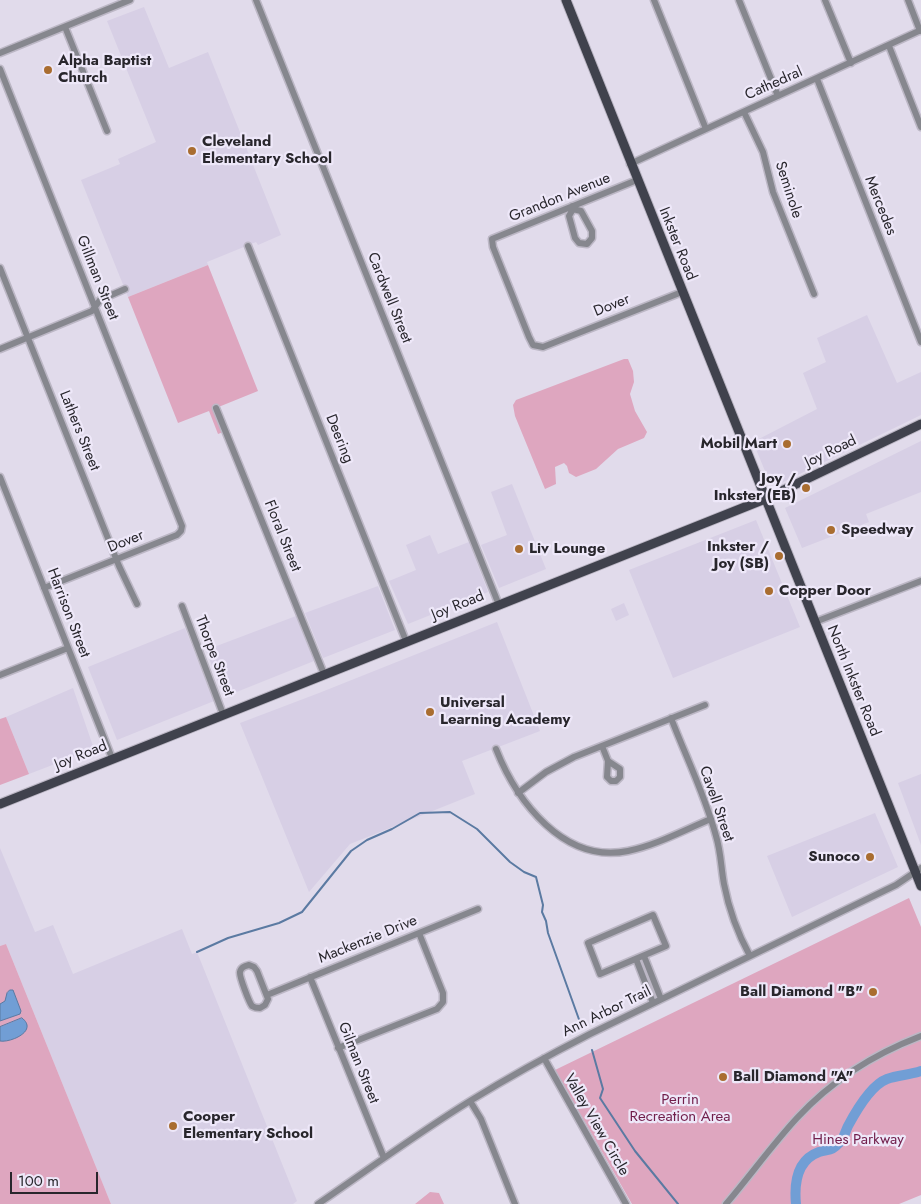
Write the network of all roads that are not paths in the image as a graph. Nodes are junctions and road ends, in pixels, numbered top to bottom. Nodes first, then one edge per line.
1 (130, 0) edge
2 (256, 0) edge
3 (566, 0) edge
4 (654, 0) edge
5 (739, 0) edge
6 (825, 0) edge
7 (908, 0) edge
8 (65, 27) junction
9 (921, 31) edge
10 (889, 46) junction
11 (0, 53) edge
12 (851, 63) junction
13 (0, 68) edge
14 (817, 79) junction
15 (778, 96) junction
16 (744, 112) junction
17 (921, 127) edge
18 (706, 129) junction
19 (107, 131) dead end
20 (634, 162) junction
21 (637, 180) junction
22 (573, 208) junction
23 (248, 246) dead end
24 (0, 268) edge
25 (125, 290) dead end
26 (682, 292) junction
27 (814, 294) dead end
28 (95, 306) junction
29 (28, 337) junction
30 (921, 342) edge
31 (551, 344) joint
32 (0, 349) edge
33 (216, 408) dead end
34 (921, 424) edge
35 (0, 477) edge
36 (171, 496) joint
37 (765, 499) junction
38 (116, 559) junction
39 (921, 581) edge
40 (44, 588) junction
41 (137, 604) dead end
42 (499, 605) junction
43 (182, 606) dead end
44 (815, 622) junction
45 (406, 641) junction
46 (68, 648) junction
47 (324, 674) junction
48 (0, 675) edge
49 (705, 705) dead end
50 (223, 714) junction
51 (671, 718) junction
52 (602, 746) junction
53 (496, 750) dead end
54 (112, 758) junction
55 (608, 761) dead end
56 (518, 793) junction
57 (0, 804) edge
58 (711, 819) junction
59 (918, 871) edge
60 (921, 886) edge
61 (478, 909) dead end
62 (419, 933) junction
63 (644, 956) junction
64 (750, 956) junction
65 (636, 959) junction
66 (310, 977) junction
67 (266, 995) junction
68 (662, 999) junction
69 (653, 1004) junction
70 (921, 1036) edge
71 (338, 1048) junction
72 (544, 1058) junction
73 (470, 1101) junction
74 (384, 1158) junction
75 (318, 1204) edge
76 (515, 1204) edge
77 (626, 1204) edge
78 (726, 1204) edge

1 - 8 street
2 - 42 street, Cardwell Street
3 - 20 main road, Inkster Road
4 - 18 street
5 - 15 street
6 - 12 street
7 - 9 street
8 - 11 street
8 - 19 street
9 - 10 street, Cathedral
10 - 12 street, Cathedral
10 - 17 street
12 - 14 street, Cathedral
13 - 28 street, Gillman Street
14 - 15 street, Cathedral
14 - 30 street, Mercedes
15 - 16 street, Cathedral
16 - 18 street, Cathedral
16 - 27 street, Seminole
18 - 20 street, Cathedral
20 - 21 main road, Inkster Road
21 - 22 street, Grandon Avenue
21 - 26 main road, Inkster Road
22 - 22 street
22 - 31 street, Grandon Avenue
23 - 45 street, Deering
24 - 29 street, Lathers Street
25 - 28 street
26 - 31 street, Dover
26 - 37 main road, Inkster Road
28 - 29 street
28 - 36 street, Gillman Street
29 - 32 street
29 - 38 street, Lathers Street
33 - 47 street, Floral Street
34 - 37 main road, Joy Road
35 - 40 street, Harrison Street
36 - 38 street, Dover
37 - 42 main road, Joy Road
37 - 44 main road, North Inkster Road
38 - 40 street, Dover
38 - 41 street, Lathers Street
39 - 44 street
40 - 46 street, Harrison Street
42 - 45 main road, Joy Road
43 - 50 street, Thorpe Street
44 - 59 main road, North Inkster Road
45 - 47 main road, Joy Road
46 - 48 street
46 - 54 street, Harrison Street
47 - 50 main road, Joy Road
49 - 51 street
50 - 54 main road, Joy Road
51 - 52 street
51 - 58 street, Cavell Street
52 - 55 street
52 - 56 street
53 - 56 street
54 - 57 main road, Joy Road
56 - 58 street
58 - 64 street, Cavell Street
59 - 60 main road
59 - 64 street, Ann Arbor Trail
61 - 62 street, Mackenzie Drive
62 - 66 street, Mackenzie Drive
62 - 71 street
63 - 65 street
63 - 65 street
63 - 68 street
64 - 68 street, Ann Arbor Trail
65 - 69 street
66 - 67 street, Mackenzie Drive
66 - 71 street, Gilman Street
67 - 67 street, Mackenzie Drive
68 - 69 street, Ann Arbor Trail
69 - 72 street, Ann Arbor Trail
70 - 78 street
71 - 74 street, Gilman Street
72 - 73 street, Ann Arbor Trail
72 - 77 street, Valley View Circle
73 - 74 street, Ann Arbor Trail
73 - 76 street
74 - 75 street, Ann Arbor Trail

